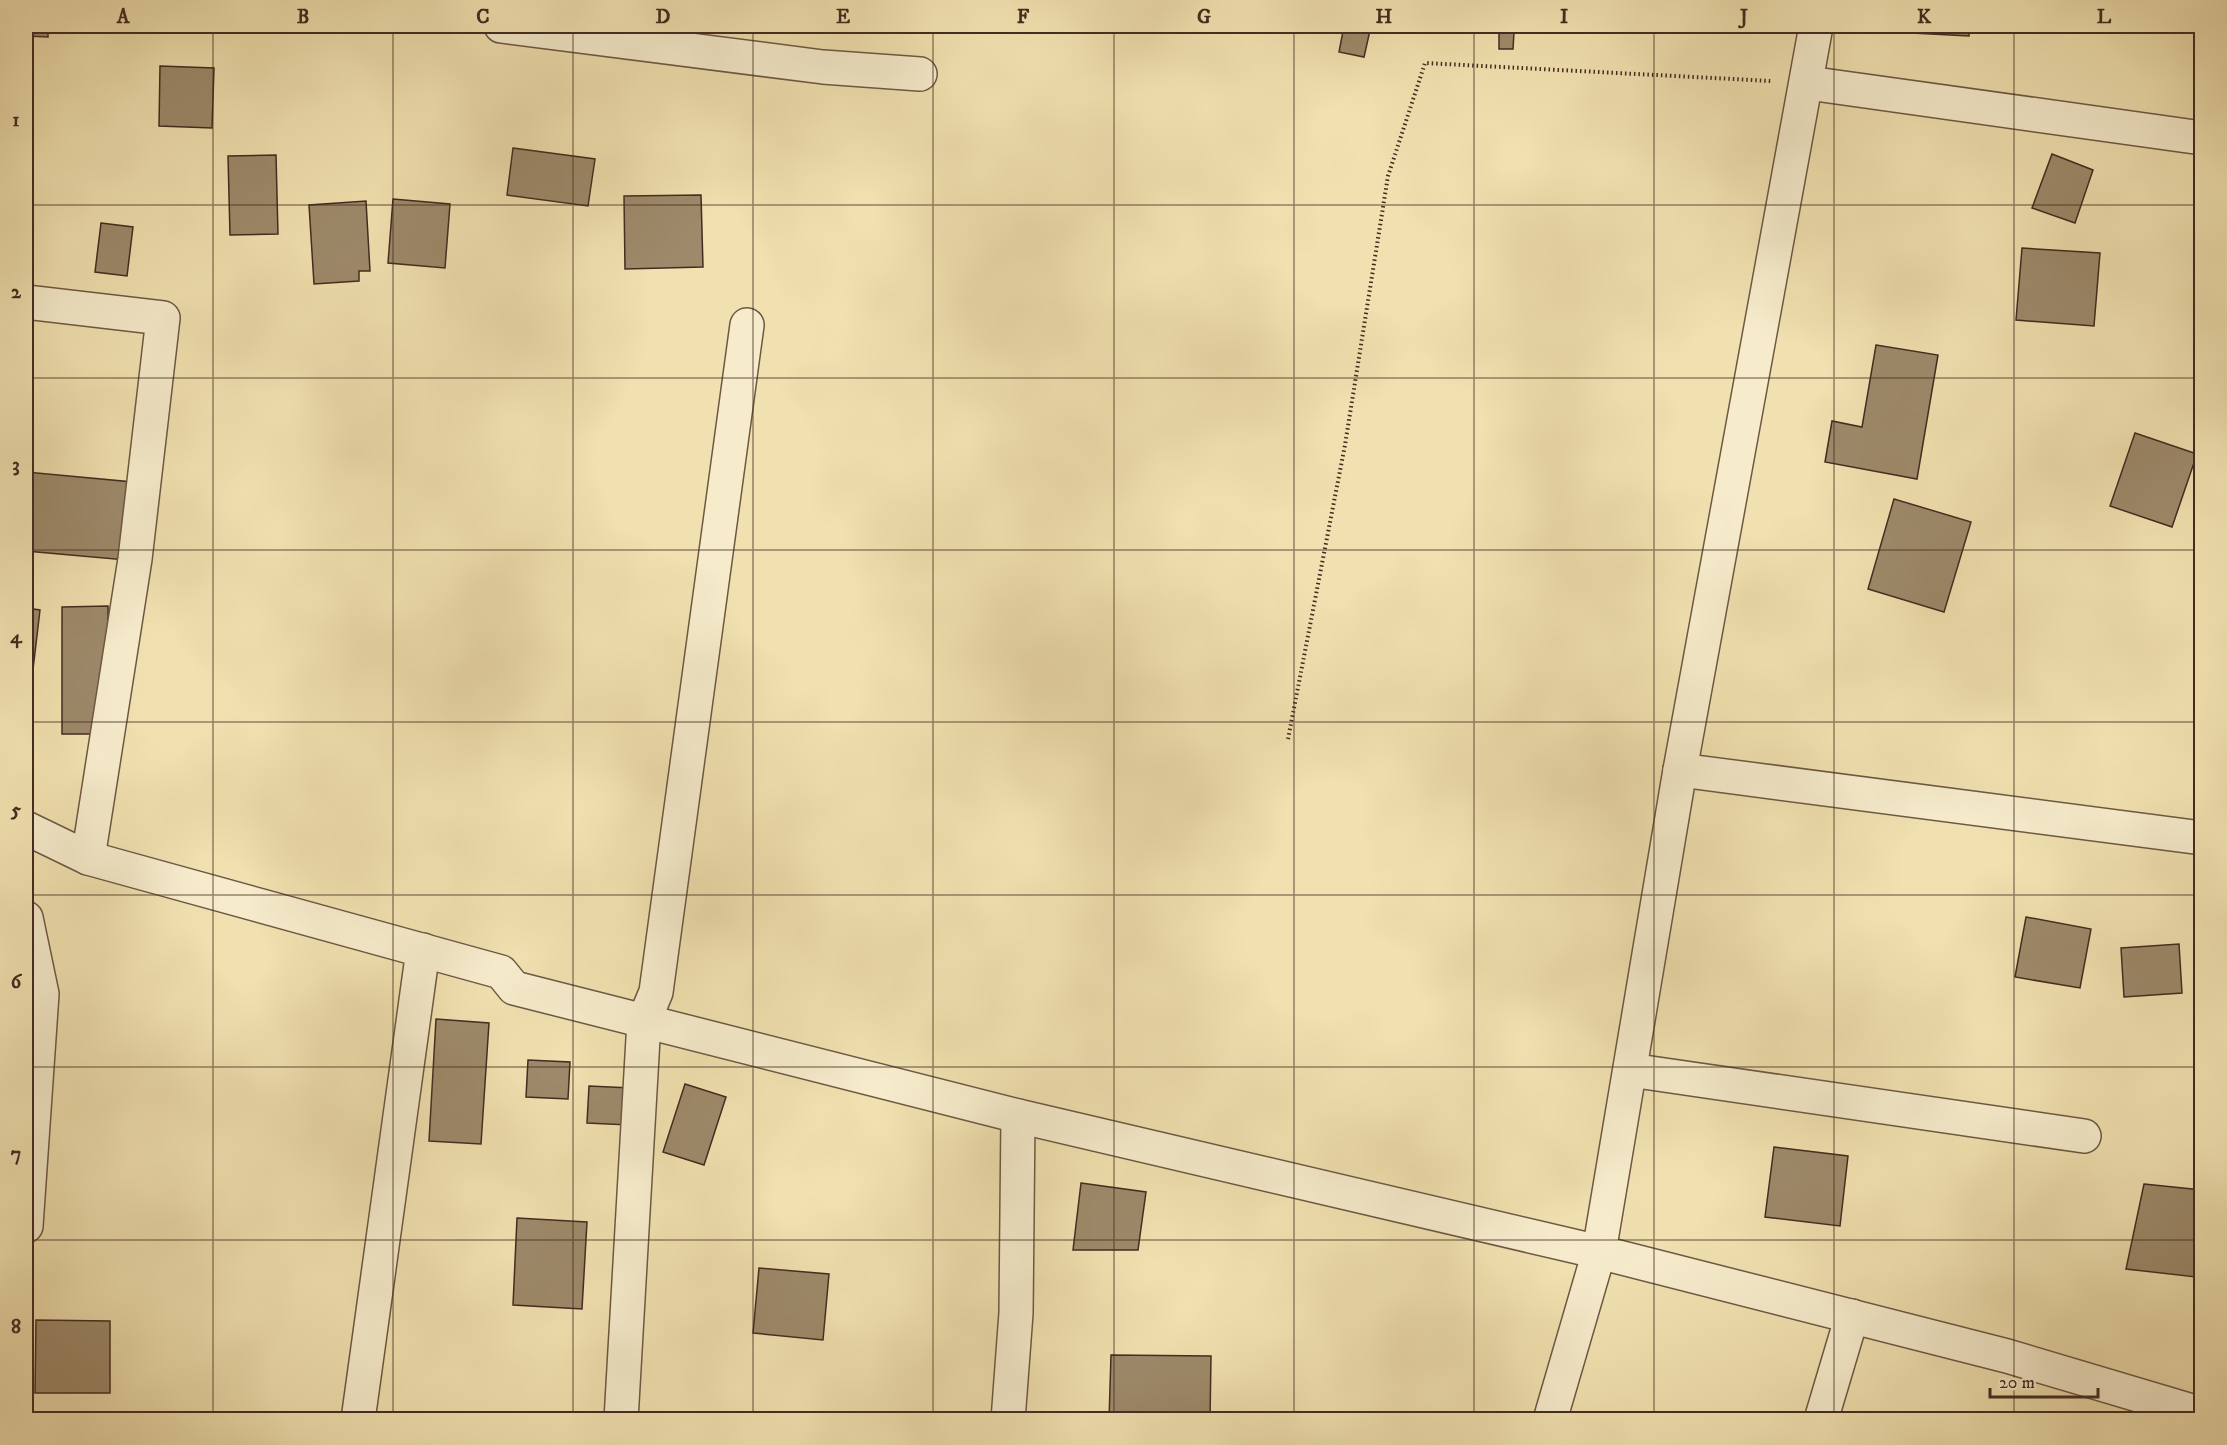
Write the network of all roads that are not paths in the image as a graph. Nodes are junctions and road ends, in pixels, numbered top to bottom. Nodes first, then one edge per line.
1 (501, 26) edge
2 (1816, 26) edge
3 (920, 74) dead end
4 (1808, 83) junction
5 (2202, 138) edge
6 (26, 302) edge
7 (747, 325) dead end
8 (1680, 770) junction
9 (26, 828) edge
10 (2202, 838) edge
11 (88, 858) junction
12 (26, 918) edge
13 (423, 950) junction
14 (644, 1021) junction
15 (1630, 1070) junction
16 (1018, 1116) junction
17 (2084, 1136) dead end
18 (26, 1226) edge
19 (1599, 1252) junction
20 (1852, 1316) junction
21 (2202, 1414) edge
22 (358, 1419) edge
23 (621, 1419) edge
24 (1008, 1419) edge
25 (1550, 1419) edge
26 (1821, 1419) edge

1 - 3 street
2 - 4 street
4 - 5 street
4 - 8 street
6 - 11 street
7 - 14 street
8 - 10 street
8 - 15 street
9 - 11 street
11 - 13 street
12 - 18 street
13 - 14 street
13 - 22 street
14 - 16 street
14 - 23 street
15 - 17 street
15 - 19 street
16 - 19 street
16 - 24 street
19 - 20 street
19 - 25 street
20 - 21 street
20 - 26 street

